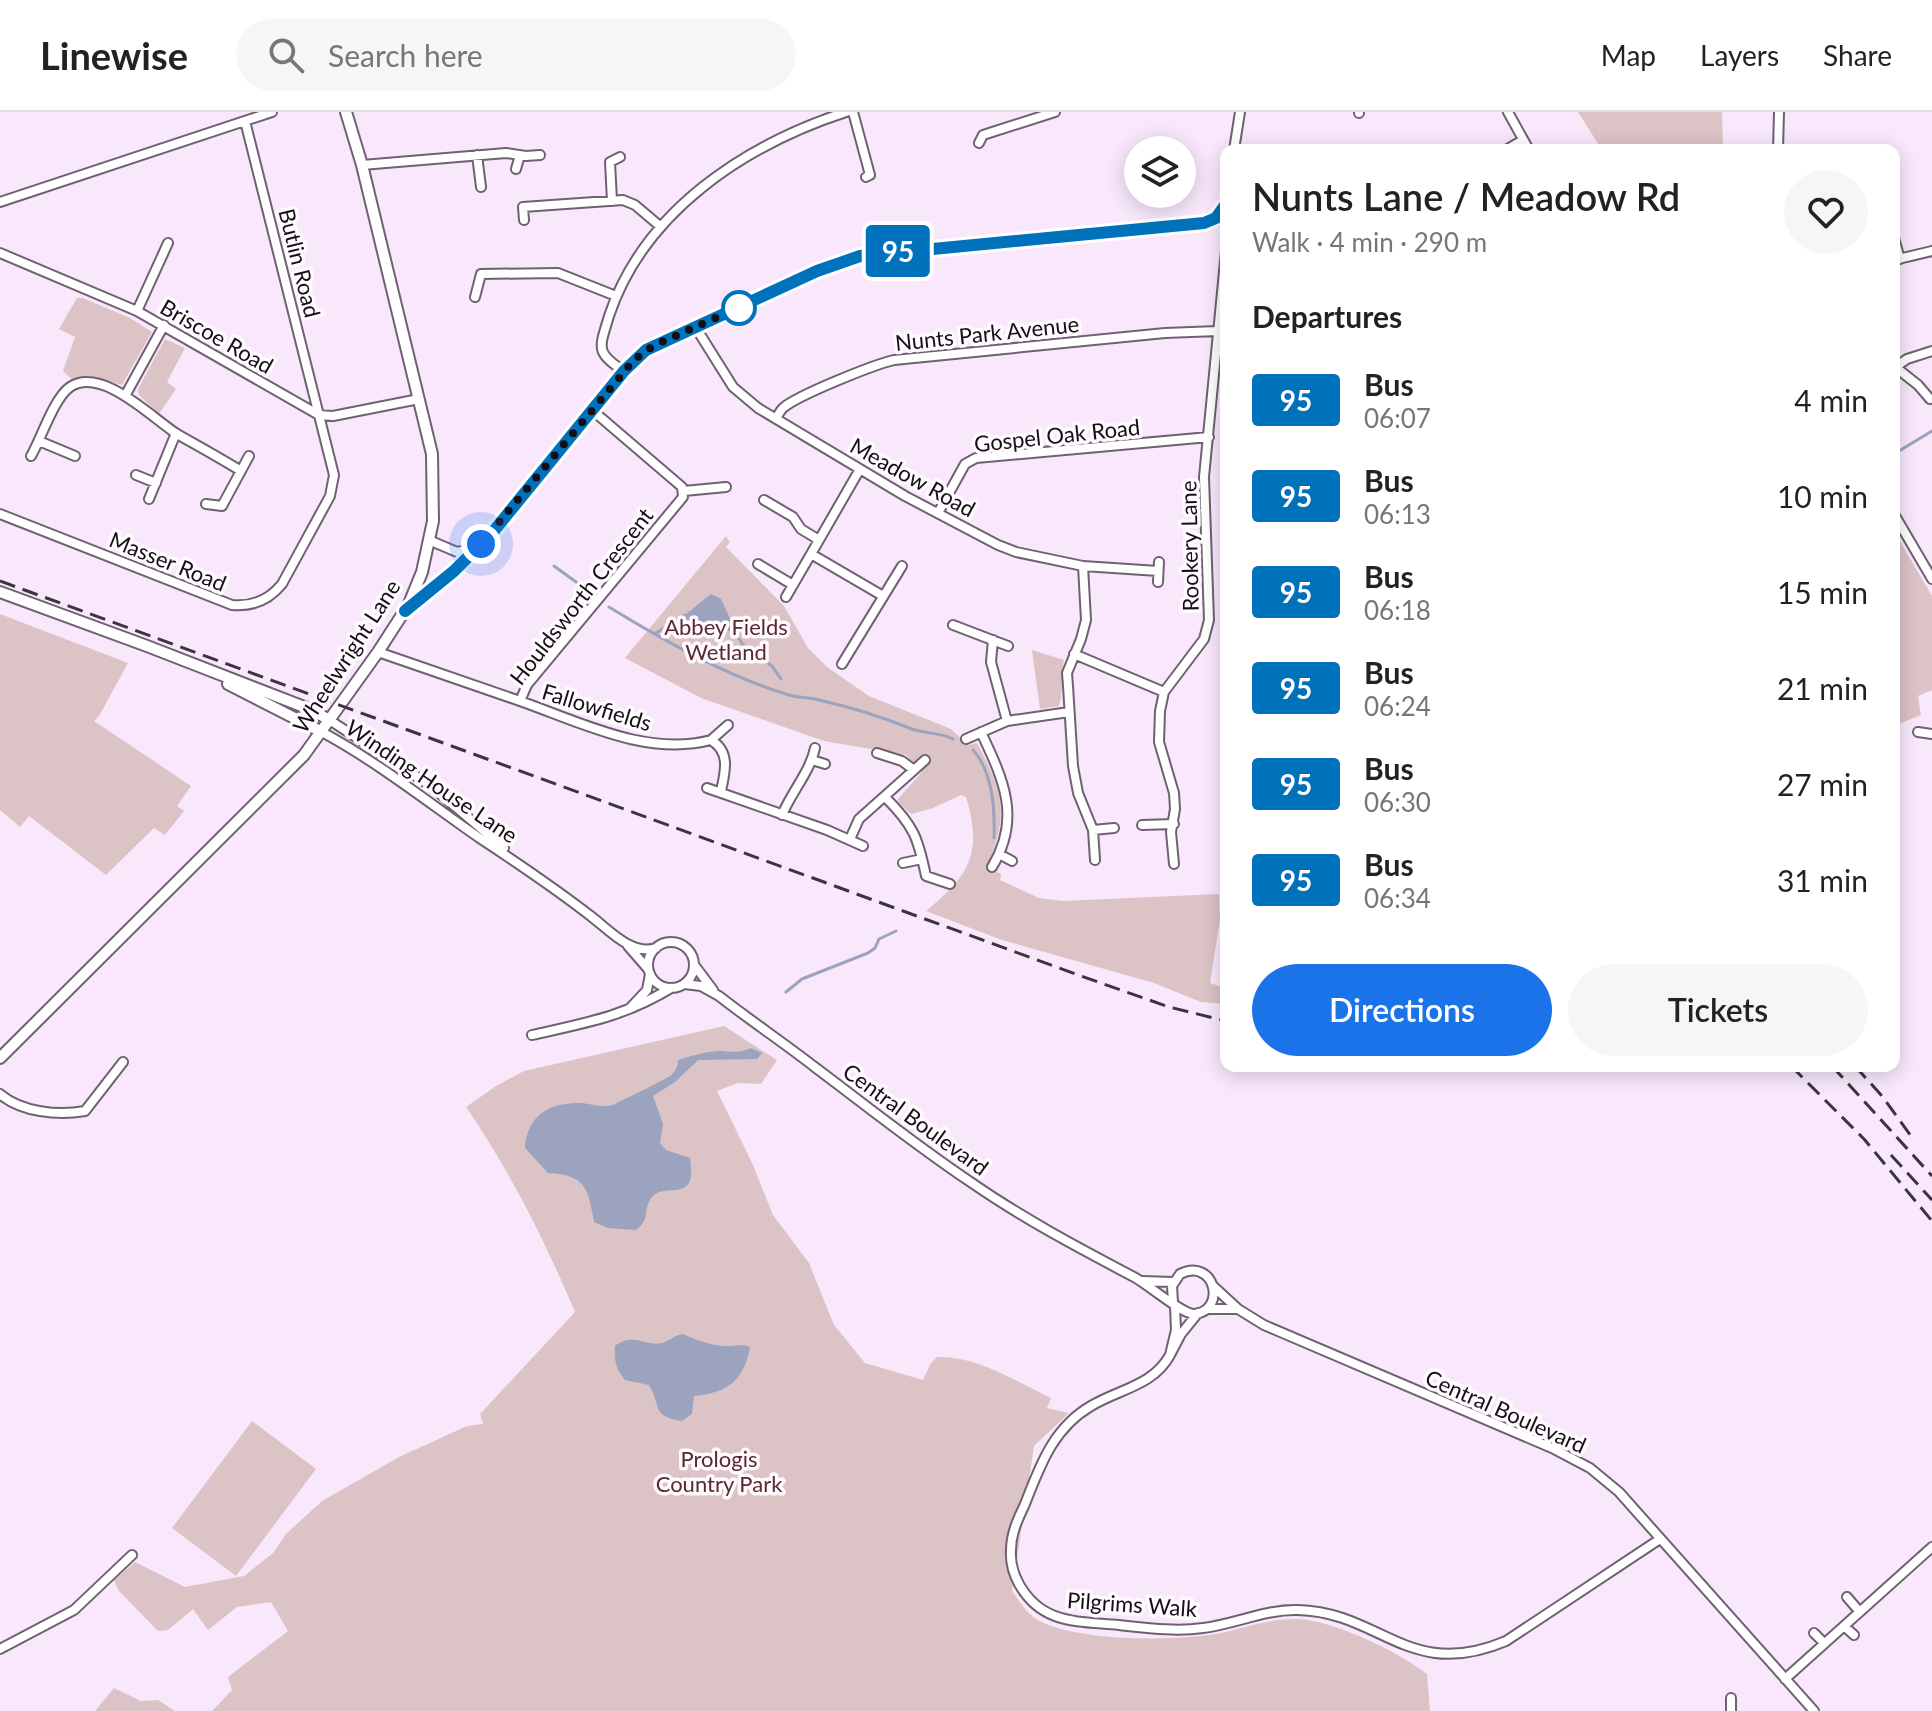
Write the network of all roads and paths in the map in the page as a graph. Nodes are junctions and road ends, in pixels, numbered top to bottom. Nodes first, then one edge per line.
1 (272, 112) edge
2 (346, 112) edge
3 (846, 112) edge
4 (853, 112) edge
5 (1055, 112) edge
6 (1240, 112) edge
7 (1508, 112) edge
8 (1779, 112) edge
9 (1042, 114) edge
10 (245, 121) junction
11 (1523, 140) junction
12 (979, 143) dead end
13 (1235, 144) edge
14 (1516, 144) edge
15 (1525, 144) edge
16 (1778, 144) edge
17 (477, 155) junction
18 (520, 155) junction
19 (540, 155) dead end
20 (620, 157) dead end
21 (362, 165) junction
22 (516, 169) dead end
23 (870, 176) dead end
24 (481, 187) dead end
25 (612, 201) junction
26 (0, 202) edge
27 (1220, 215) edge
28 (524, 220) dead end
29 (661, 227) junction
30 (168, 243) dead end
31 (1932, 251) edge
32 (0, 253) edge
33 (1900, 259) edge
34 (616, 296) junction
35 (475, 297) dead end
36 (137, 311) junction
37 (1220, 311) edge
38 (164, 325) junction
39 (696, 328) junction
40 (1218, 331) junction
41 (1932, 351) edge
42 (1900, 364) edge
43 (624, 371) junction
44 (1900, 372) edge
45 (125, 396) junction
46 (419, 399) junction
47 (1930, 399) dead end
48 (592, 410) junction
49 (319, 415) junction
50 (776, 419) junction
51 (176, 433) junction
52 (1209, 437) junction
53 (39, 441) junction
54 (31, 456) dead end
55 (75, 456) dead end
56 (249, 456) dead end
57 (860, 469) junction
58 (241, 471) junction
59 (136, 475) dead end
60 (156, 483) junction
61 (726, 487) dead end
62 (684, 491) junction
63 (149, 499) dead end
64 (764, 500) dead end
65 (206, 504) dead end
66 (938, 513) junction
67 (0, 514) edge
68 (1900, 524) edge
69 (819, 540) junction
70 (431, 541) junction
71 (481, 544) junction
72 (811, 554) junction
73 (758, 564) dead end
74 (902, 566) dead end
75 (1083, 566) junction
76 (1932, 579) edge
77 (1158, 582) dead end
78 (793, 585) junction
79 (0, 592) edge
80 (883, 596) junction
81 (786, 597) dead end
82 (405, 611) junction
83 (953, 625) dead end
84 (993, 640) junction
85 (147, 646) junction
86 (1008, 646) dead end
87 (378, 652) junction
88 (1074, 654) junction
89 (842, 664) dead end
90 (1164, 692) junction
91 (520, 701) junction
92 (1069, 712) junction
93 (331, 721) junction
94 (1007, 721) junction
95 (728, 725) dead end
96 (322, 732) junction
97 (981, 732) junction
98 (1918, 732) dead end
99 (1932, 734) edge
100 (967, 738) dead end
101 (711, 740) junction
102 (815, 748) dead end
103 (877, 753) dead end
104 (812, 760) junction
105 (925, 760) dead end
106 (825, 764) dead end
107 (914, 770) junction
108 (707, 788) dead end
109 (721, 791) junction
110 (886, 798) junction
111 (782, 815) junction
112 (1174, 824) junction
113 (1142, 825) dead end
114 (1114, 828) dead end
115 (1093, 830) junction
116 (850, 839) junction
117 (863, 846) dead end
118 (999, 854) junction
119 (922, 859) junction
120 (1095, 860) dead end
121 (1012, 861) dead end
122 (903, 863) dead end
123 (523, 864) junction
124 (1174, 864) dead end
125 (992, 867) dead end
126 (950, 884) dead end
127 (621, 940) junction
128 (656, 948) junction
129 (694, 965) junction
130 (649, 972) junction
131 (684, 984) junction
132 (671, 988) junction
133 (719, 996) junction
134 (627, 1011) junction
135 (554, 1030) junction
136 (532, 1035) dead end
137 (556, 1043) dead end
138 (0, 1058) edge
139 (116, 1065) dead end
140 (0, 1094) edge
141 (1142, 1281) junction
142 (1173, 1282) junction
143 (1213, 1286) junction
144 (1174, 1304) junction
145 (1238, 1309) junction
146 (1202, 1311) junction
147 (1170, 1355) junction
148 (1660, 1539) junction
149 (1932, 1547) edge
150 (132, 1555) dead end
151 (1847, 1597) dead end
152 (1859, 1611) junction
153 (1844, 1626) junction
154 (1814, 1633) dead end
155 (1854, 1635) dead end
156 (1824, 1643) junction
157 (0, 1649) edge
158 (1785, 1679) junction
159 (1731, 1698) dead end
160 (1731, 1711) edge
161 (1814, 1711) edge

1 - 10 street
2 - 21 street, Wheelwright Lane
3 - 29 street
4 - 23 street
5 - 9 street
6 - 13 street
7 - 11 street
8 - 16 street
9 - 12 street
10 - 26 street
10 - 49 street, Butlin Road
11 - 14 street
11 - 15 street
17 - 18 street
17 - 21 street
17 - 24 street
18 - 19 street
18 - 22 street
20 - 25 street
21 - 46 street, Wheelwright Lane
25 - 28 street
25 - 29 street
27 - 39 street
29 - 34 street
30 - 36 street
31 - 33 street
32 - 36 street, Briscoe Road
34 - 35 street
34 - 43 street
36 - 38 street, Briscoe Road
37 - 40 street, Rookery Lane
38 - 45 street
38 - 49 street, Briscoe Road
39 - 43 street
39 - 50 street, Meadow Road
40 - 50 street, Nunts Park Avenue
40 - 52 street, Rookery Lane
41 - 42 street
43 - 48 street
44 - 47 street
45 - 51 street
45 - 53 street
46 - 49 street
46 - 70 street, Wheelwright Lane
48 - 62 street
48 - 71 street
49 - 67 street, Masser Road
50 - 57 street, Meadow Road
51 - 58 street
51 - 60 street
52 - 66 street, Gospel Oak Road
52 - 90 street, Rookery Lane
53 - 54 street
53 - 55 street
56 - 58 street
57 - 66 street, Meadow Road
57 - 69 street
58 - 65 street
59 - 60 street
60 - 63 street
61 - 62 street
62 - 91 street, Houldsworth Crescent
64 - 69 street
66 - 75 street, Meadow Road
68 - 76 street
69 - 72 street
70 - 71 street
70 - 82 street, Wheelwright Lane
71 - 82 street
72 - 78 street
72 - 80 street
73 - 78 street
74 - 80 street
75 - 77 street, Meadow Road
75 - 88 street
78 - 81 street
79 - 85 street, Winding House Lane
80 - 89 street
82 - 87 street, Wheelwright Lane
83 - 84 street
84 - 86 street
84 - 94 street
85 - 93 street, Winding House Lane
85 - 96 street, Winding House Lane
87 - 91 street, Houldsworth Crescent
87 - 93 street, Wheelwright Lane
88 - 90 street
88 - 92 street
90 - 112 street, Rookery Lane
91 - 101 street, Fallowfields
92 - 94 street
92 - 115 street
93 - 96 street, Wheelwright Lane
93 - 123 street, Winding House Lane
94 - 97 street
95 - 101 street
96 - 123 street, Winding House Lane
96 - 138 street, Wheelwright Lane
97 - 100 street
97 - 118 street
98 - 99 street
101 - 109 street
102 - 104 street
103 - 107 street
104 - 106 street
104 - 111 street
105 - 107 street
107 - 110 street
108 - 109 street
109 - 111 street
110 - 116 street
110 - 119 street
111 - 116 street
112 - 113 street
112 - 124 street, Rookery Lane
114 - 115 street
115 - 120 street
116 - 117 street
118 - 121 street
118 - 125 street
119 - 122 street
119 - 126 street
123 - 127 street, Winding House Lane
127 - 128 street, Winding House Lane
127 - 130 street, Winding House Lane
128 - 129 street
128 - 130 street
129 - 131 street
129 - 133 street, Central Boulevard
130 - 132 street
130 - 134 street
131 - 132 street
131 - 133 street, Central Boulevard
132 - 134 street
133 - 141 street, Central Boulevard
134 - 135 street
135 - 136 street
135 - 137 street
139 - 140 street
141 - 142 street, Central Boulevard
141 - 144 street, Central Boulevard
142 - 143 street
142 - 144 street
143 - 145 street, Central Boulevard
143 - 146 street
144 - 146 street
144 - 147 street
145 - 146 street, Central Boulevard
145 - 148 street, Central Boulevard
146 - 147 street, Pilgrims Walk
147 - 148 street, Pilgrims Walk
148 - 158 street, Central Boulevard
149 - 152 street
150 - 157 street
151 - 152 street
152 - 153 street
153 - 155 street
153 - 156 street
154 - 156 street
156 - 158 street
158 - 161 street, Central Boulevard
159 - 160 street

